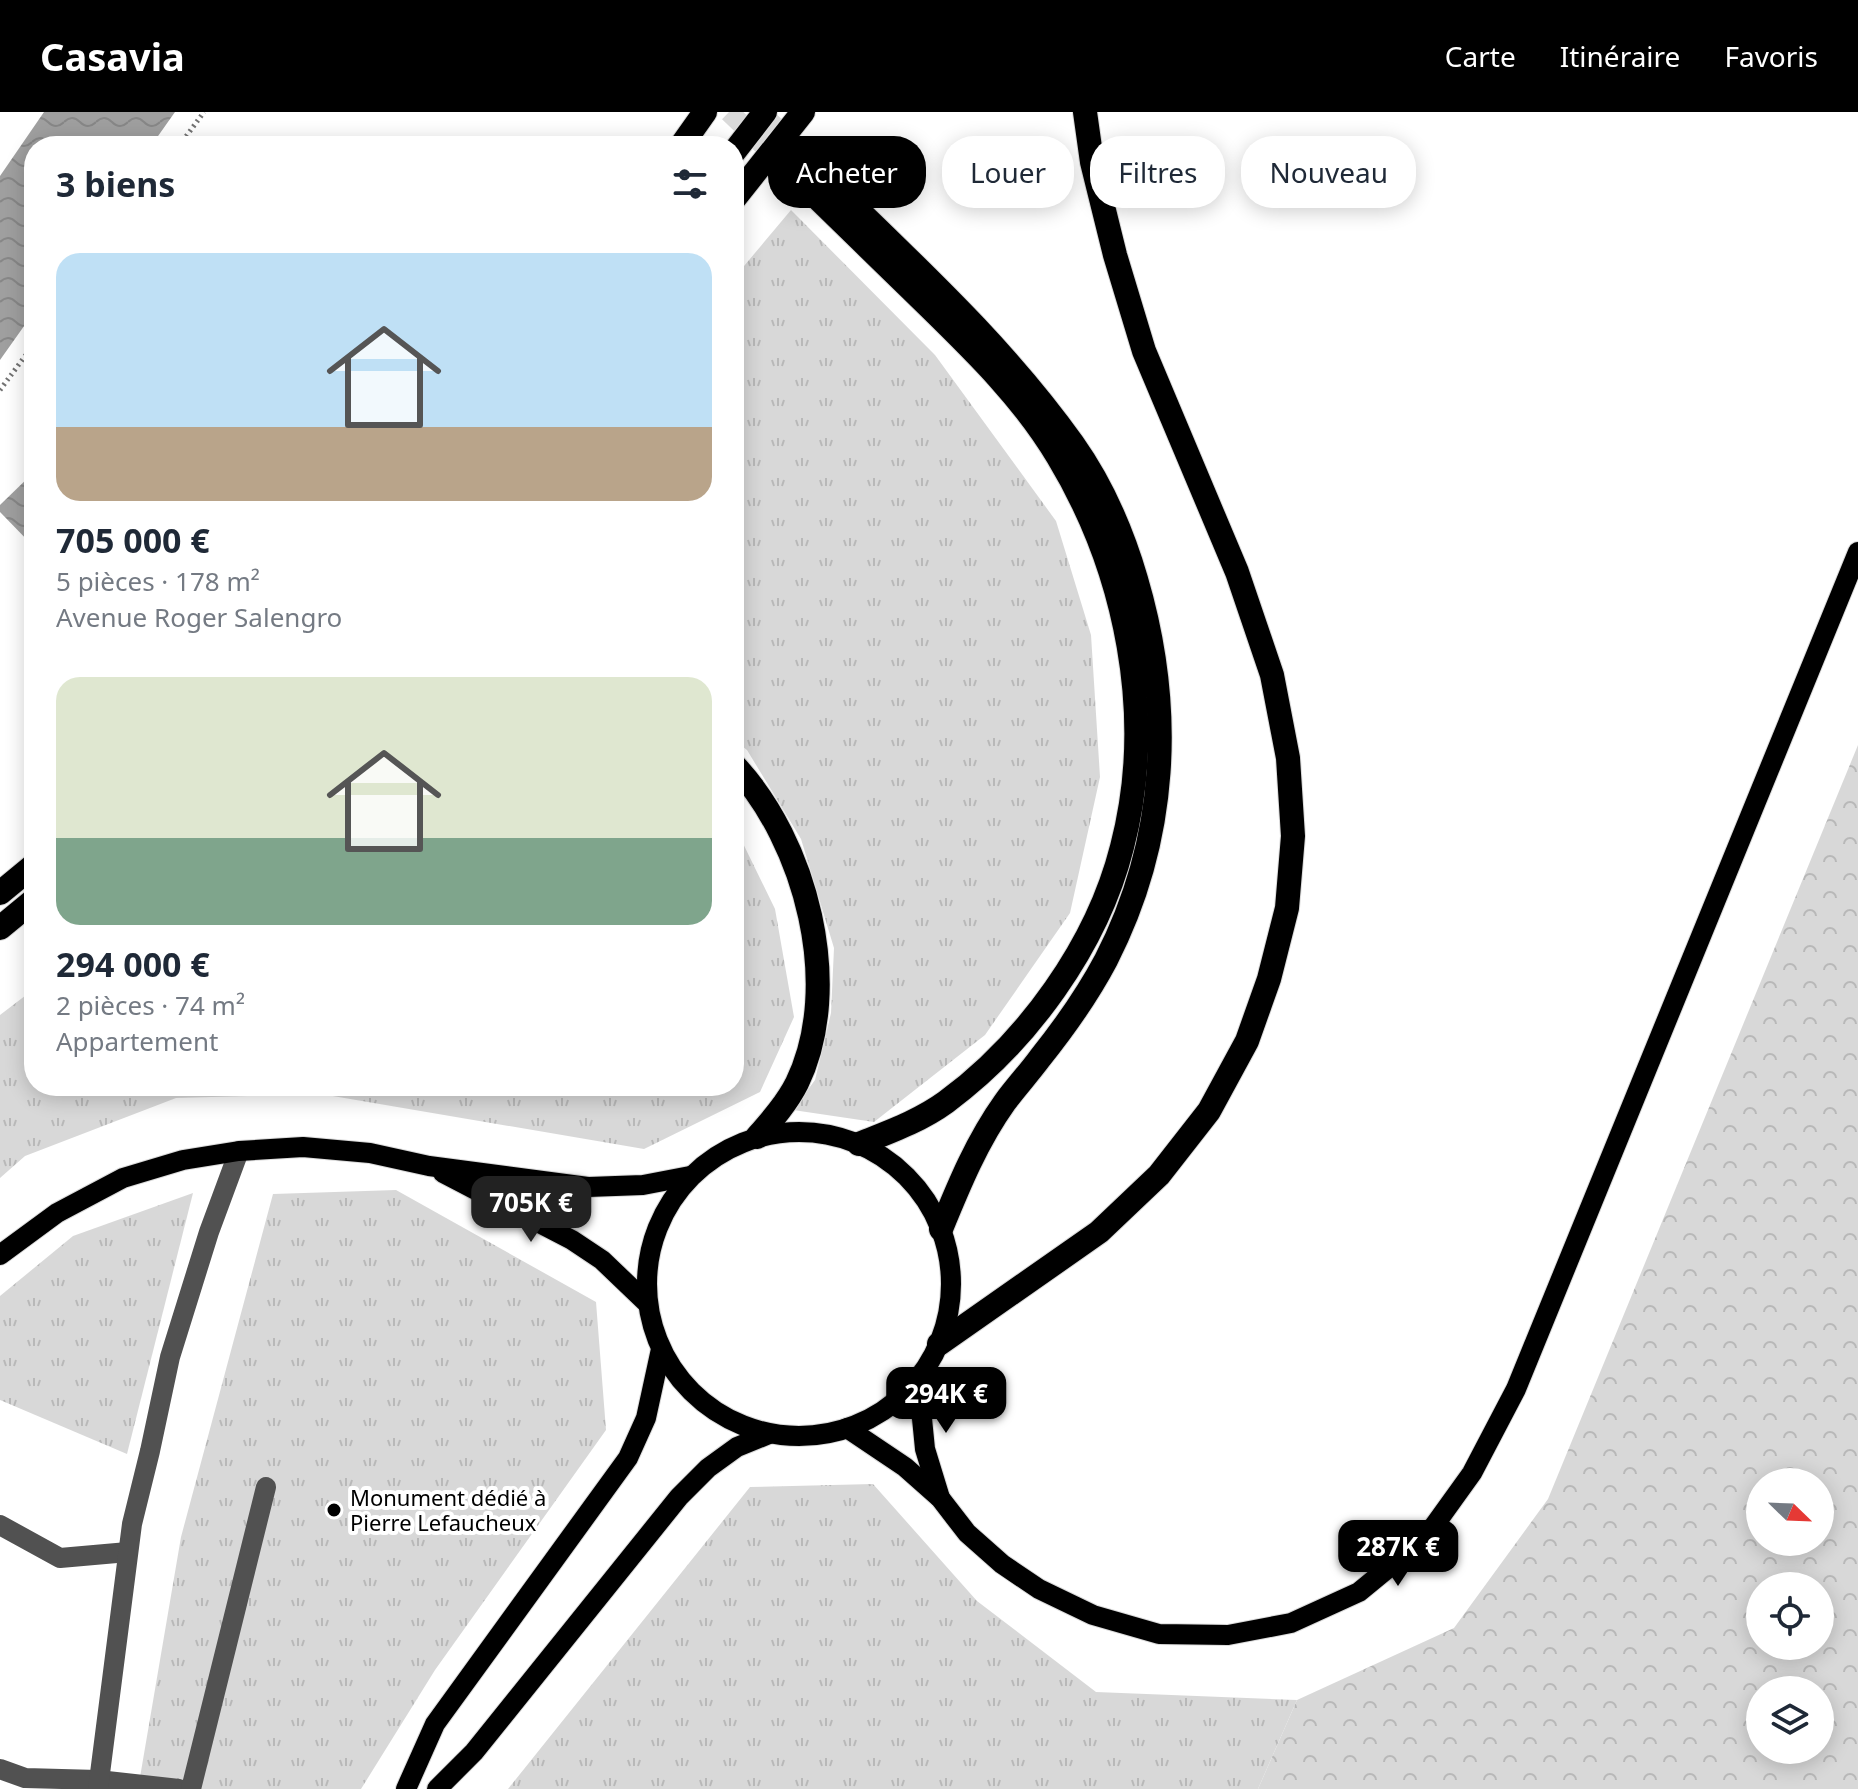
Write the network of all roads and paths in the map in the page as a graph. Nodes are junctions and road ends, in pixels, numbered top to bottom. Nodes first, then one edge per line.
1 (204, 112) edge
2 (705, 112) edge
3 (765, 112) edge
4 (803, 112) edge
5 (1085, 112) edge
6 (186, 136) edge
7 (688, 136) edge
8 (744, 139) edge
9 (744, 186) edge
10 (24, 358) edge
11 (0, 390) edge
12 (1858, 552) edge
13 (744, 775) edge
14 (24, 873) edge
15 (0, 893) edge
16 (24, 908) edge
17 (24, 918) edge
18 (2, 927) edge
19 (757, 1137) junction
20 (859, 1144) junction
21 (239, 1151) junction
22 (429, 1166) junction
23 (690, 1176) junction
24 (941, 1229) junction
25 (0, 1255) edge
26 (648, 1304) junction
27 (939, 1344) junction
28 (661, 1349) junction
29 (918, 1378) junction
30 (847, 1428) junction
31 (769, 1434) junction
32 (266, 1487) dead end
33 (940, 1498) junction
34 (0, 1525) edge
35 (128, 1552) junction
36 (0, 1769) edge
37 (98, 1784) edge
38 (179, 1789) edge
39 (191, 1789) edge
40 (406, 1789) edge
41 (437, 1789) edge

1 - 6 path
2 - 7 highway
3 - 8 highway
4 - 9 highway
5 - 27 highway
10 - 11 path
12 - 33 main road
13 - 19 highway
14 - 15 highway
16 - 18 highway
17 - 18 highway
19 - 20 main road
19 - 23 main road
20 - 24 main road
20 - 24 highway
21 - 22 main road
21 - 25 main road
21 - 35 lane
22 - 23 main road
22 - 26 main road
23 - 26 main road
24 - 27 main road
26 - 28 main road
27 - 29 main road
28 - 31 main road
28 - 40 main road
29 - 30 main road
29 - 33 main road
30 - 31 main road
30 - 33 main road
31 - 41 main road
32 - 39 lane
34 - 35 lane
35 - 37 lane
36 - 37 lane
37 - 38 lane

